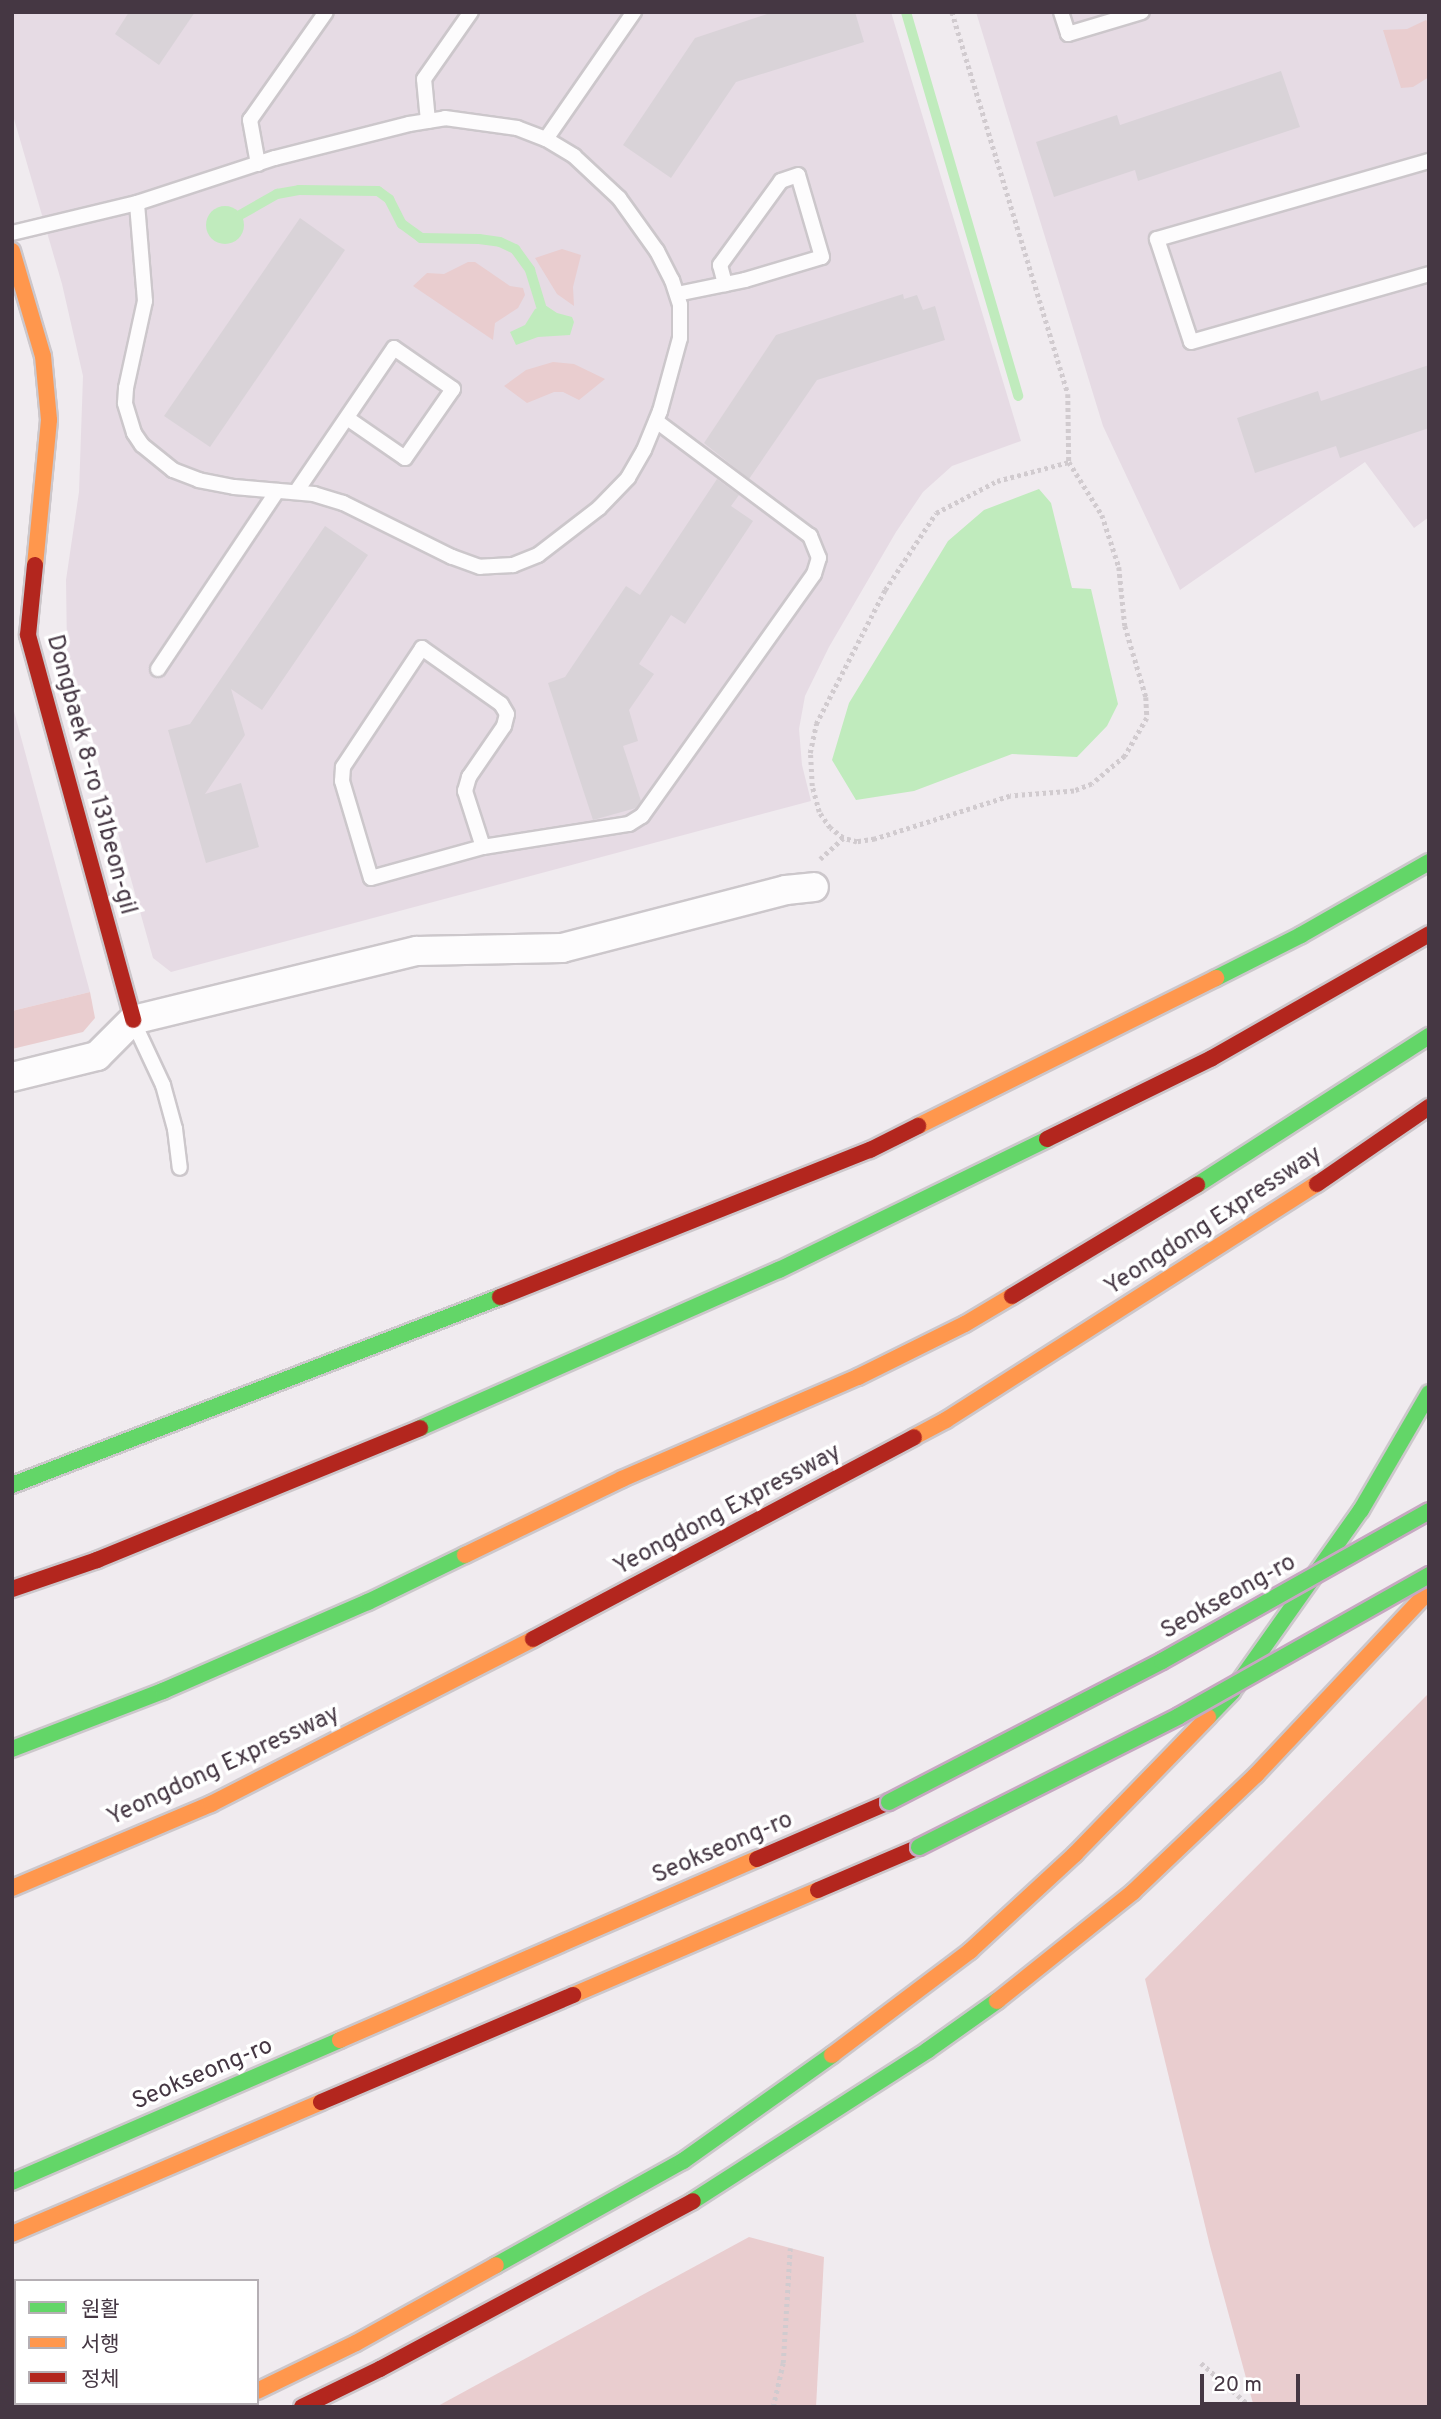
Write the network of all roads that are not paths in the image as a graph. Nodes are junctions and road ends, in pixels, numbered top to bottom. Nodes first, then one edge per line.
1 (326, 12) edge
2 (471, 12) edge
3 (634, 12) edge
4 (1061, 12) edge
5 (1142, 12) edge
6 (428, 121) junction
7 (546, 139) junction
8 (1429, 161) edge
9 (258, 164) junction
10 (137, 203) junction
11 (12, 233) edge
12 (12, 251) edge
13 (1429, 274) edge
14 (725, 284) junction
15 (677, 294) junction
16 (346, 418) junction
17 (656, 421) junction
18 (277, 491) junction
19 (296, 492) junction
20 (158, 669) dead end
21 (483, 847) junction
22 (1429, 862) edge
23 (814, 887) dead end
24 (1429, 934) edge
25 (133, 1020) junction
26 (1429, 1036) edge
27 (12, 1077) edge
28 (1429, 1107) edge
29 (180, 1168) dead end
30 (1429, 1394) edge
31 (12, 1485) edge
32 (1429, 1511) edge
33 (1429, 1575) edge
34 (12, 1589) edge
35 (1429, 1591) edge
36 (12, 1749) edge
37 (12, 1888) edge
38 (12, 2182) edge
39 (12, 2234) edge
40 (259, 2390) edge
41 (302, 2407) edge

1 - 9 lane
2 - 6 lane
3 - 7 lane
4 - 5 lane
6 - 7 lane
6 - 9 lane
7 - 15 lane
8 - 13 lane
9 - 10 lane
10 - 11 lane
10 - 18 lane
12 - 25 main road, Dongbaek 8-ro 131beon-gil
14 - 14 lane
14 - 15 lane
15 - 17 lane
16 - 16 lane
16 - 19 lane
17 - 19 lane
17 - 21 lane
18 - 19 lane
18 - 20 lane
21 - 21 lane
22 - 31 main road
23 - 25 street
24 - 34 main road
25 - 27 street
25 - 29 lane
26 - 36 main road, Yeongdong Expressway
28 - 37 main road, Yeongdong Expressway
30 - 40 main road
32 - 38 main road, Seokseong-ro, bridge
33 - 39 main road, bridge
35 - 41 main road

